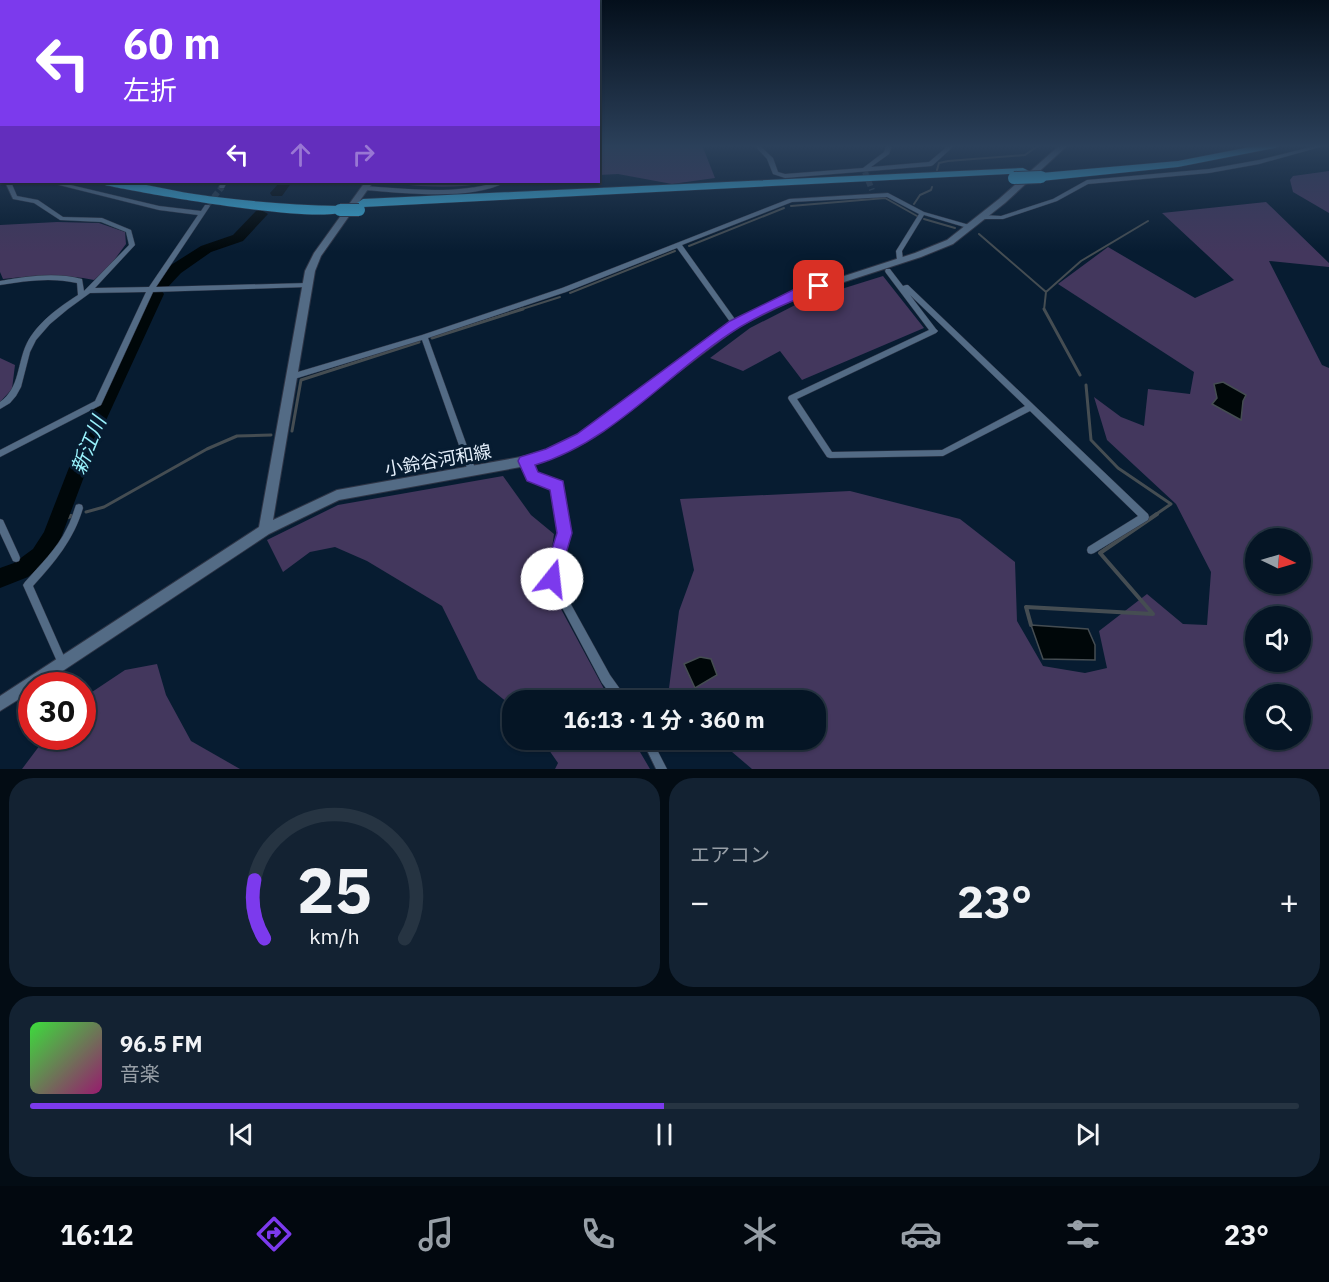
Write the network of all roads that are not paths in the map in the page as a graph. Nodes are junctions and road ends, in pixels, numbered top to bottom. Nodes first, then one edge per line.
1 (881, 181) edge
2 (1023, 181) edge
3 (1099, 181) edge
4 (8, 183) edge
5 (57, 183) edge
6 (114, 183) edge
7 (150, 183) edge
8 (499, 183) edge
9 (366, 185) edge
10 (207, 206) tunnel mouth
11 (343, 207) junction
12 (201, 213) junction
13 (922, 213) junction
14 (982, 217) junction
15 (971, 227) junction
16 (678, 244) junction
17 (900, 260) junction
18 (886, 268) junction
19 (0, 283) edge
20 (307, 285) junction
21 (151, 289) junction
22 (89, 291) junction
23 (81, 294) junction
24 (735, 324) junction
25 (424, 337) junction
26 (291, 377) junction
27 (0, 406) edge
28 (1031, 406) junction
29 (0, 454) edge
30 (526, 461) junction
31 (472, 471) junction
32 (79, 508) dead end
33 (0, 523) edge
34 (264, 530) junction
35 (1091, 550) dead end
36 (16, 558) dead end
37 (62, 663) junction
38 (614, 690) edge
39 (0, 704) edge
40 (652, 750) edge
41 (662, 769) edge

1 - 11 highway, bridge
2 - 14 main road, 小鈴谷河和線
3 - 14 street
4 - 22 street
5 - 12 street
6 - 11 highway
7 - 11 highway
8 - 9 street
9 - 20 main road
10 - 12 street
12 - 21 street
13 - 15 street
13 - 16 street
13 - 17 street
14 - 15 main road, 小鈴谷河和線
15 - 17 main road, 小鈴谷河和線
16 - 24 street
16 - 25 street
17 - 18 main road, 小鈴谷河和線
18 - 24 main road, 小鈴谷河和線
18 - 28 street
18 - 28 street
19 - 23 street
20 - 21 street
20 - 26 main road
21 - 22 street
21 - 29 street
22 - 23 street
23 - 27 street
24 - 30 main road, 小鈴谷河和線
25 - 26 street
25 - 31 street
26 - 34 main road
28 - 35 street
30 - 31 main road, 小鈴谷河和線
30 - 38 street
31 - 34 main road, 小鈴谷河和線
32 - 37 street
33 - 36 street
34 - 37 main road, 小鈴谷河和線
37 - 39 main road, 小鈴谷河和線
40 - 41 street

